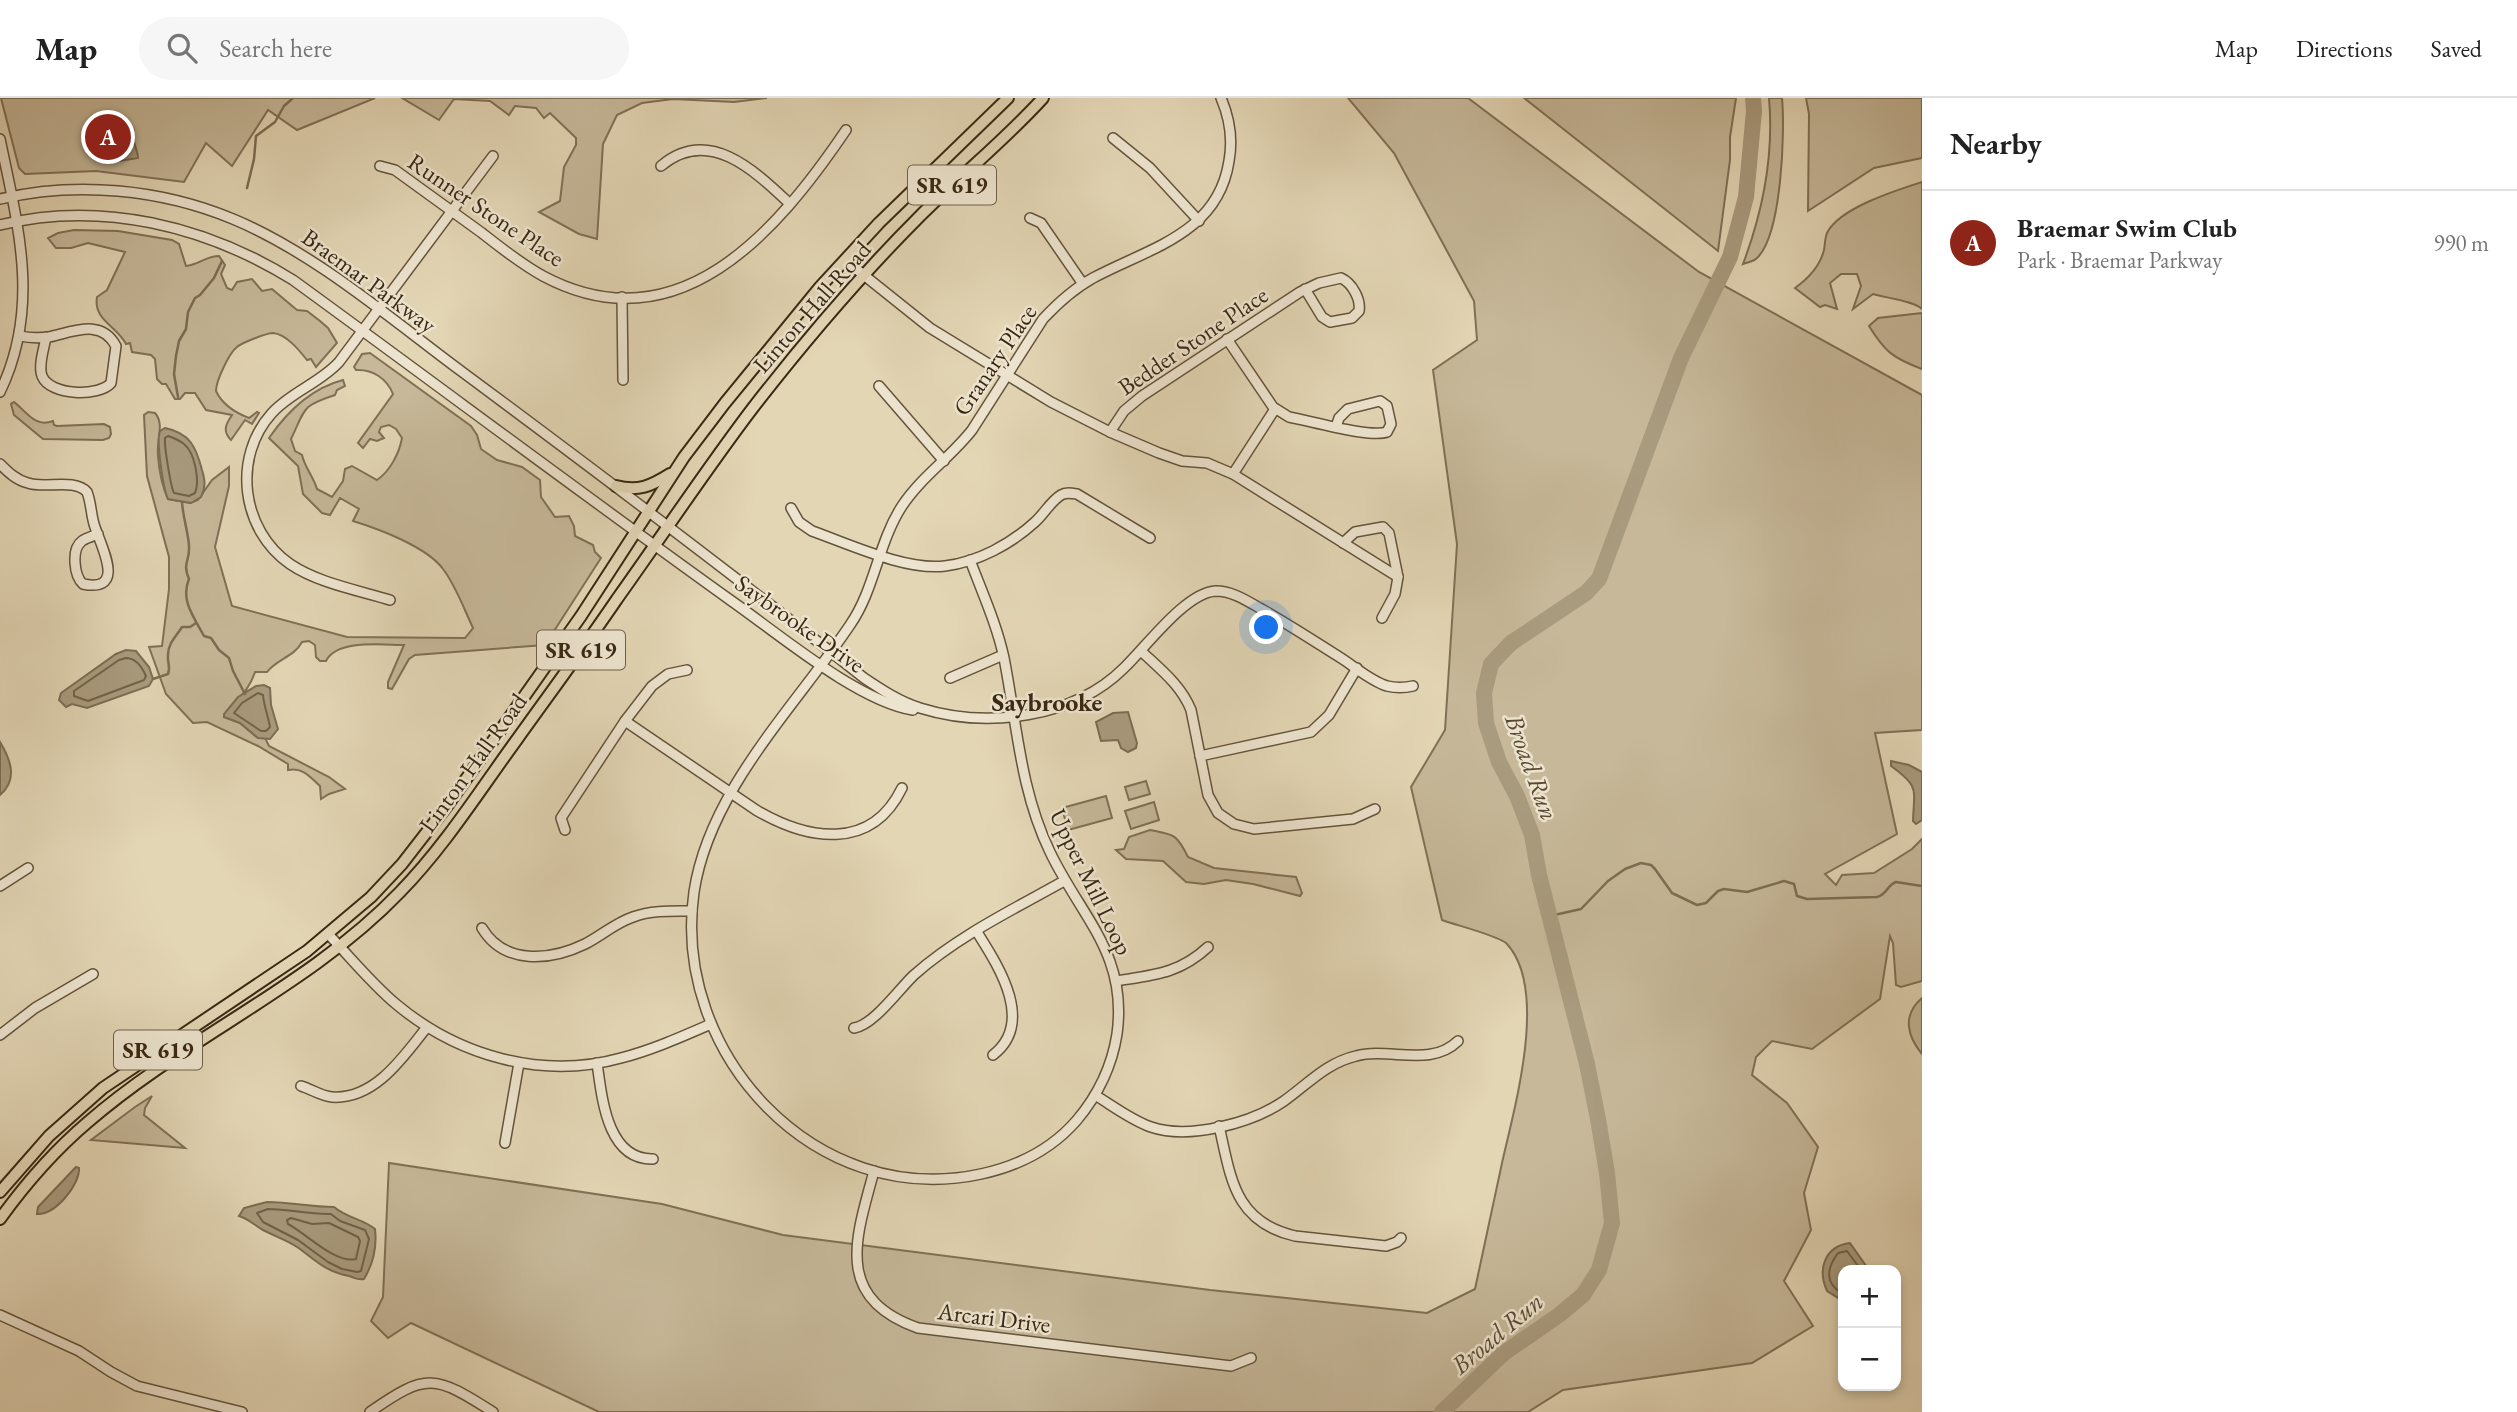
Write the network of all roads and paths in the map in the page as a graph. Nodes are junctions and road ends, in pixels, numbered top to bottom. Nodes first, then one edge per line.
1 (1008, 98) edge
2 (1043, 98) edge
3 (1222, 98) edge
4 (846, 130) dead end
5 (1113, 138) dead end
6 (0, 139) edge
7 (493, 156) dead end
8 (380, 166) dead end
9 (661, 166) dead end
10 (11, 196) junction
11 (0, 199) edge
12 (789, 204) junction
13 (452, 212) junction
14 (1030, 218) dead end
15 (16, 221) junction
16 (1199, 221) junction
17 (0, 225) edge
18 (845, 260) junction
19 (865, 275) junction
20 (1083, 284) junction
21 (1305, 289) junction
22 (622, 297) junction
23 (379, 311) junction
24 (363, 331) junction
25 (20, 337) junction
26 (46, 337) junction
27 (1227, 339) junction
28 (1006, 375) junction
29 (622, 380) dead end
30 (879, 386) dead end
31 (0, 392) edge
32 (1275, 409) junction
33 (1336, 427) junction
34 (1110, 432) junction
35 (944, 461) junction
36 (0, 464) edge
37 (675, 470) junction
38 (1233, 474) junction
39 (616, 486) junction
40 (791, 508) dead end
41 (648, 510) junction
42 (668, 525) junction
43 (634, 531) junction
44 (98, 534) junction
45 (1150, 538) dead end
46 (1343, 543) junction
47 (655, 546) junction
48 (879, 554) junction
49 (971, 560) junction
50 (1398, 577) junction
51 (390, 600) dead end
52 (1382, 618) dead end
53 (1141, 651) junction
54 (830, 652) junction
55 (1003, 655) junction
56 (821, 664) junction
57 (1357, 668) junction
58 (687, 670) dead end
59 (950, 678) dead end
60 (1413, 686) dead end
61 (932, 711) junction
62 (1012, 716) junction
63 (625, 721) junction
64 (1200, 756) junction
65 (902, 788) dead end
66 (730, 794) junction
67 (1375, 808) dead end
68 (565, 830) dead end
69 (28, 869) dead end
70 (1064, 881) junction
71 (0, 886) edge
72 (692, 911) junction
73 (482, 928) dead end
74 (976, 932) junction
75 (329, 935) junction
76 (340, 947) junction
77 (1208, 947) dead end
78 (93, 974) dead end
79 (1116, 981) junction
80 (711, 1024) junction
81 (427, 1027) junction
82 (855, 1028) dead end
83 (0, 1035) edge
84 (1458, 1041) dead end
85 (993, 1055) dead end
86 (519, 1063) junction
87 (597, 1063) junction
88 (301, 1086) dead end
89 (1095, 1095) junction
90 (1219, 1126) junction
91 (505, 1143) dead end
92 (653, 1159) dead end
93 (874, 1171) junction
94 (0, 1192) edge
95 (0, 1219) edge
96 (1401, 1238) dead end
97 (0, 1315) edge
98 (1251, 1358) dead end
99 (242, 1412) edge
100 (370, 1412) edge
101 (493, 1412) edge

1 - 18 main road, Linton Hall Road / SR 619
2 - 19 main road, Linton Hall Road / SR 619
3 - 16 street, Granary Place
4 - 12 street, Runner Stone Place
5 - 16 street
6 - 10 street
7 - 13 street
8 - 13 street, Runner Stone Place
9 - 12 street
10 - 11 street, Braemar Parkway
10 - 15 street
10 - 23 street, Braemar Parkway
12 - 22 street, Runner Stone Place
13 - 22 street, Runner Stone Place
13 - 23 street
14 - 20 street
15 - 17 street, Braemar Parkway
15 - 24 street, Braemar Parkway
15 - 25 street
16 - 20 street, Granary Place
18 - 19 street
18 - 37 main road, Linton Hall Road / SR 619
19 - 28 street
19 - 42 main road, Linton Hall Road / SR 619
20 - 28 street, Granary Place
21 - 21 street, Bedder Stone Place
21 - 27 street, Bedder Stone Place
22 - 29 street
23 - 24 street
23 - 39 street, Braemar Parkway
24 - 43 street, Braemar Parkway
24 - 51 street
25 - 26 street
25 - 31 street
26 - 26 street
27 - 32 street
27 - 34 street, Bedder Stone Place
28 - 34 street
28 - 35 street, Granary Place
30 - 35 street
32 - 33 street
32 - 38 street
33 - 33 street
34 - 38 street
35 - 48 street, Granary Place
36 - 44 street
37 - 39 main road
37 - 41 main road, Linton Hall Road / SR 619
38 - 46 street
39 - 41 street, Braemar Parkway
40 - 48 street
41 - 42 street, Braemar Parkway
41 - 43 main road, Linton Hall Road / SR 619
42 - 47 main road, Linton Hall Road / SR 619
42 - 54 street, Saybrooke Drive
43 - 47 street, Braemar Parkway
43 - 75 main road, Linton Hall Road / SR 619
44 - 44 street
45 - 49 street
46 - 50 street
46 - 50 street
47 - 56 street, Saybrooke Drive
47 - 76 main road, Linton Hall Road / SR 619
48 - 49 street
48 - 54 street, Granary Place
49 - 55 street, Upper Mill Loop
50 - 52 street
53 - 57 street, Saybrooke Drive
53 - 62 street, Saybrooke Drive
53 - 64 street
54 - 56 street, Upper Mill Loop
54 - 61 street, Saybrooke Drive
55 - 59 street
55 - 62 street, Upper Mill Loop
56 - 61 street, Saybrooke Drive
56 - 66 street, Upper Mill Loop
57 - 60 street, Saybrooke Drive
57 - 64 street
58 - 63 street
61 - 62 street, Saybrooke Drive
62 - 70 street, Upper Mill Loop
63 - 66 street
63 - 68 street
64 - 67 street
65 - 66 street
66 - 72 street, Upper Mill Loop
69 - 71 street
70 - 74 street
70 - 79 street, Upper Mill Loop
72 - 73 street
72 - 80 street, Upper Mill Loop
74 - 82 street
74 - 85 street
75 - 76 street
75 - 94 main road, Linton Hall Road / SR 619
76 - 81 street
76 - 95 main road, Linton Hall Road / SR 619
77 - 79 street
78 - 83 street
79 - 89 street, Upper Mill Loop
80 - 87 street
80 - 93 street, Upper Mill Loop
81 - 86 street
81 - 88 street
84 - 90 street
86 - 87 street
86 - 91 street
87 - 92 street
89 - 90 street
89 - 93 street, Upper Mill Loop
90 - 96 street
93 - 98 street, Arcari Drive
97 - 99 street
100 - 101 street

